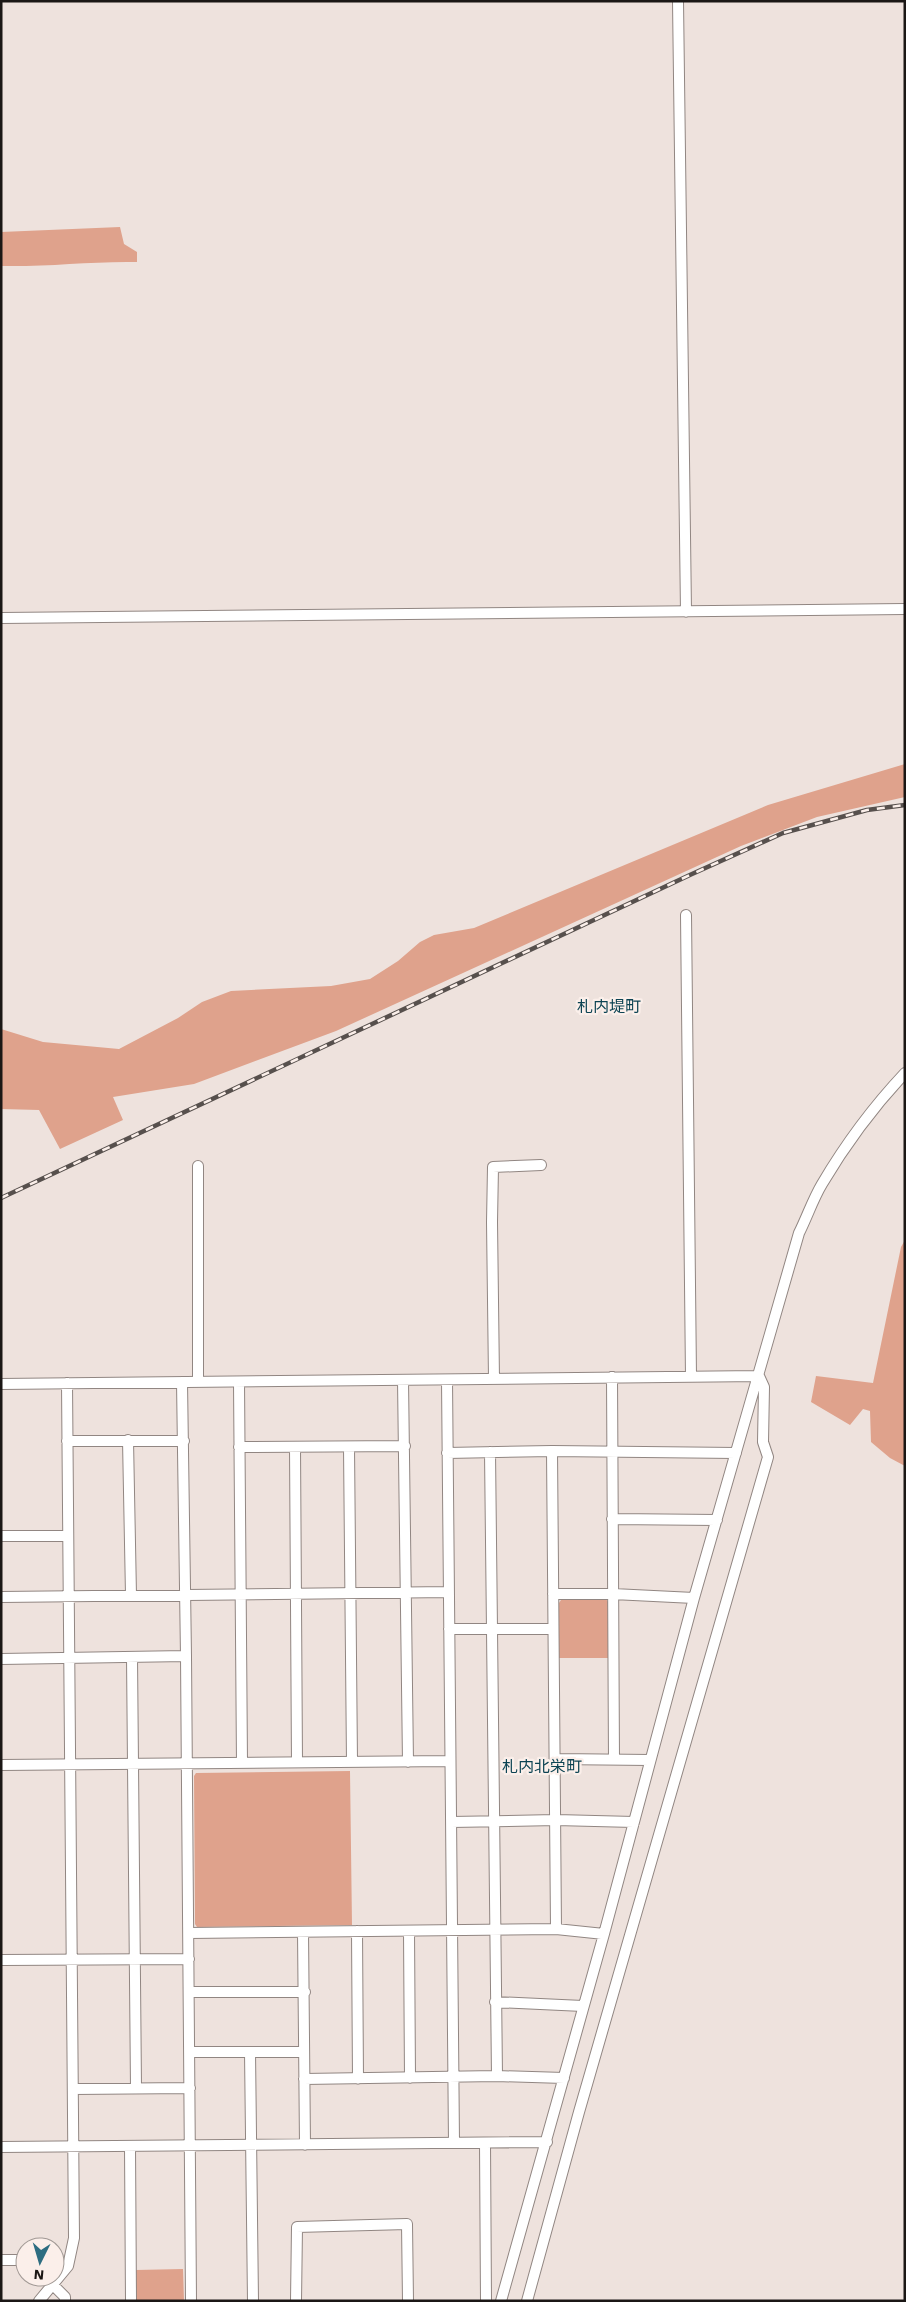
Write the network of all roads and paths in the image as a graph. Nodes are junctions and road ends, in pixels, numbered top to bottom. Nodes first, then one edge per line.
1 (678, 1) edge
2 (905, 610) edge
3 (686, 612) junction
4 (1, 618) edge
5 (686, 915) dead end
6 (905, 1072) edge
7 (541, 1165) dead end
8 (198, 1166) dead end
9 (759, 1376) junction
10 (612, 1377) junction
11 (691, 1377) junction
12 (494, 1378) junction
13 (403, 1380) junction
14 (447, 1380) junction
15 (182, 1382) junction
16 (198, 1382) junction
17 (239, 1382) junction
18 (67, 1383) junction
19 (1, 1384) edge
20 (128, 1440) junction
21 (184, 1440) junction
22 (67, 1441) junction
23 (349, 1446) junction
24 (405, 1446) junction
25 (294, 1447) junction
26 (239, 1448) junction
27 (552, 1451) junction
28 (612, 1451) junction
29 (490, 1452) junction
30 (447, 1453) junction
31 (736, 1453) junction
32 (612, 1519) junction
33 (717, 1520) junction
34 (1, 1536) edge
35 (68, 1536) junction
36 (406, 1592) junction
37 (449, 1592) junction
38 (351, 1593) junction
39 (240, 1594) junction
40 (295, 1594) junction
41 (553, 1594) junction
42 (613, 1594) junction
43 (131, 1595) junction
44 (185, 1595) junction
45 (69, 1596) junction
46 (1, 1597) edge
47 (694, 1598) junction
48 (449, 1629) junction
49 (492, 1629) junction
50 (553, 1629) junction
51 (186, 1656) junction
52 (132, 1657) junction
53 (1, 1658) edge
54 (70, 1658) junction
55 (555, 1759) junction
56 (614, 1759) junction
57 (650, 1760) junction
58 (450, 1761) junction
59 (297, 1762) junction
60 (352, 1762) junction
61 (408, 1762) junction
62 (186, 1763) junction
63 (242, 1763) junction
64 (71, 1764) junction
65 (133, 1764) junction
66 (1, 1765) edge
67 (494, 1820) junction
68 (556, 1820) junction
69 (451, 1822) junction
70 (634, 1822) junction
71 (556, 1929) junction
72 (452, 1930) junction
73 (495, 1930) junction
74 (357, 1931) junction
75 (409, 1931) junction
76 (304, 1932) junction
77 (189, 1933) junction
78 (604, 1934) junction
79 (135, 1959) junction
80 (189, 1959) junction
81 (1, 1960) edge
82 (72, 1960) junction
83 (189, 1992) junction
84 (305, 1992) junction
85 (495, 2002) junction
86 (583, 2006) junction
87 (189, 2052) junction
88 (250, 2052) junction
89 (304, 2052) junction
90 (454, 2076) junction
91 (498, 2076) junction
92 (410, 2078) junction
93 (564, 2078) junction
94 (304, 2079) junction
95 (358, 2079) junction
96 (136, 2088) junction
97 (190, 2088) junction
98 (73, 2089) junction
99 (546, 2142) junction
100 (486, 2143) junction
101 (454, 2144) junction
102 (305, 2145) junction
103 (190, 2146) junction
104 (251, 2146) junction
105 (1, 2147) edge
106 (130, 2147) junction
107 (74, 2148) junction
108 (1, 2260) edge
109 (15, 2260) edge
110 (65, 2264) edge
111 (51, 2287) edge
112 (55, 2287) edge
113 (39, 2301) edge
114 (65, 2301) edge
115 (131, 2301) edge
116 (191, 2301) edge
117 (253, 2301) edge
118 (296, 2301) edge
119 (408, 2301) edge
120 (486, 2301) edge
121 (501, 2301) edge
122 (527, 2301) edge

1 - 3 street
2 - 3 street
3 - 4 street
5 - 11 street
6 - 9 street
7 - 12 street
8 - 16 street
9 - 11 street
9 - 31 street
9 - 122 street
10 - 11 street
10 - 12 street
10 - 28 street
12 - 14 street
13 - 14 street
13 - 17 street
13 - 24 street
14 - 30 street
15 - 16 street
15 - 18 street
15 - 21 street
16 - 17 street
17 - 26 street
18 - 19 street
18 - 22 street
20 - 21 street
20 - 22 street
20 - 43 street
21 - 44 street
22 - 35 street
23 - 24 street
23 - 25 street
23 - 38 street
24 - 36 street
25 - 26 street
25 - 40 street
26 - 39 street
27 - 28 street
27 - 29 street
27 - 41 street
28 - 31 street
28 - 32 street
29 - 30 street
29 - 49 street
30 - 37 street
31 - 33 street
32 - 33 street
32 - 42 street
33 - 47 street
34 - 35 street
35 - 45 street
36 - 37 street
36 - 38 street
36 - 61 street
37 - 48 street
38 - 40 street
38 - 60 street
39 - 40 street
39 - 44 street
39 - 63 street
40 - 59 street
41 - 42 street
41 - 50 street
42 - 47 street
42 - 56 street
43 - 44 street
43 - 45 street
44 - 51 street
45 - 46 street
45 - 54 street
47 - 57 street
48 - 49 street
48 - 58 street
49 - 50 street
49 - 67 street
50 - 55 street
51 - 52 street
51 - 62 street
52 - 54 street
52 - 65 street
53 - 54 street
54 - 64 street
55 - 56 street
55 - 68 street
56 - 57 street
57 - 70 street
58 - 61 street
58 - 69 street
59 - 60 street
59 - 63 street
60 - 61 street
62 - 63 street
62 - 65 street
62 - 77 street
64 - 65 street
64 - 66 street
64 - 82 street
65 - 79 street
67 - 68 street
67 - 69 street
67 - 73 street
68 - 70 street
68 - 71 street
69 - 72 street
70 - 78 street
71 - 73 street
71 - 78 street
72 - 73 street
72 - 75 street
72 - 90 street
73 - 85 street
74 - 75 street
74 - 76 street
74 - 95 street
75 - 92 street
76 - 77 street
76 - 84 street
77 - 80 street
78 - 86 street
79 - 80 street
79 - 82 street
79 - 96 street
80 - 83 street
81 - 82 street
82 - 98 street
83 - 84 street
83 - 87 street
84 - 89 street
85 - 86 street
85 - 91 street
86 - 93 street
87 - 88 street
87 - 97 street
88 - 89 street
88 - 104 street
89 - 94 street
90 - 91 street
90 - 92 street
90 - 101 street
91 - 93 street
92 - 95 street
93 - 99 street
94 - 95 street
94 - 102 street
96 - 97 street
96 - 98 street
97 - 103 street
98 - 107 street
99 - 100 street
99 - 121 street
100 - 101 street
100 - 120 street
101 - 102 street
102 - 104 street
103 - 104 street
103 - 106 street
103 - 116 street
104 - 117 street
105 - 107 street
106 - 107 street
106 - 115 street
107 - 110 street
108 - 109 street
111 - 113 street
112 - 114 street
118 - 119 street

